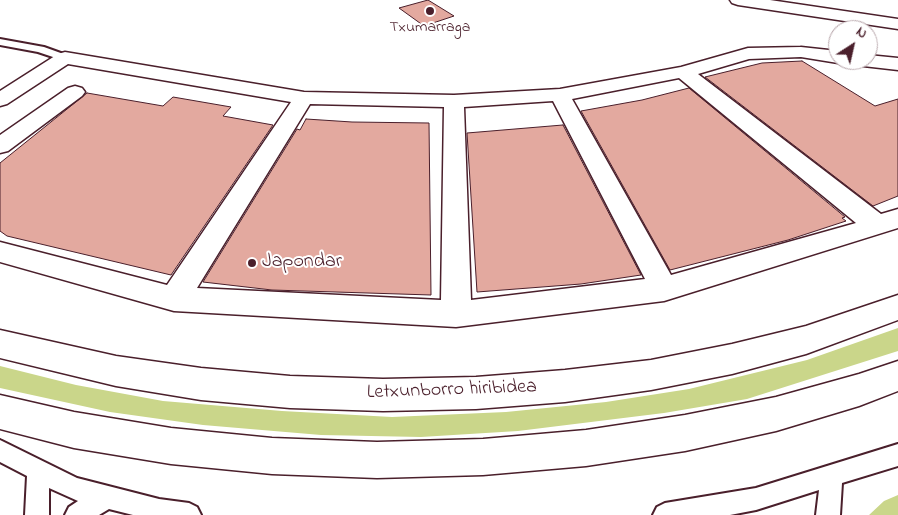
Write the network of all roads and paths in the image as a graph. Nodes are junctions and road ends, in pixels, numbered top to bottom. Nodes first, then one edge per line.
1 (738, 0) edge
2 (898, 24) edge
3 (0, 42) edge
4 (828, 56) edge
5 (65, 58) junction
6 (878, 62) edge
7 (898, 64) edge
8 (683, 72) junction
9 (75, 92) dead end
10 (560, 95) junction
11 (304, 98) junction
12 (0, 100) edge
13 (454, 101) junction
14 (0, 146) edge
15 (888, 222) edge
16 (0, 252) edge
17 (664, 289) junction
18 (174, 299) junction
19 (898, 308) edge
20 (456, 314) junction
21 (0, 344) edge
22 (898, 376) edge
23 (0, 412) edge
24 (0, 451) edge
25 (898, 455) edge
26 (38, 471) junction
27 (832, 476) junction
28 (108, 497) junction
29 (733, 510) edge
30 (157, 513) edge
31 (37, 515) edge
32 (77, 515) edge
33 (189, 515) edge
34 (665, 515) edge
35 (828, 515) edge

1 - 2 street
3 - 5 lane
4 - 8 street
5 - 11 street
5 - 12 street
6 - 7 street
8 - 10 street
8 - 15 street
9 - 14 street
10 - 13 street
10 - 17 street
11 - 13 street
11 - 18 street
13 - 20 street
15 - 17 street
16 - 18 street
17 - 20 street
18 - 20 street
19 - 21 street, Letxunborro hiribidea
22 - 23 street
24 - 26 lane
25 - 27 lane
26 - 28 lane
26 - 31 lane
27 - 29 lane
27 - 35 lane
28 - 30 lane
28 - 32 lane
29 - 34 lane
30 - 33 lane

